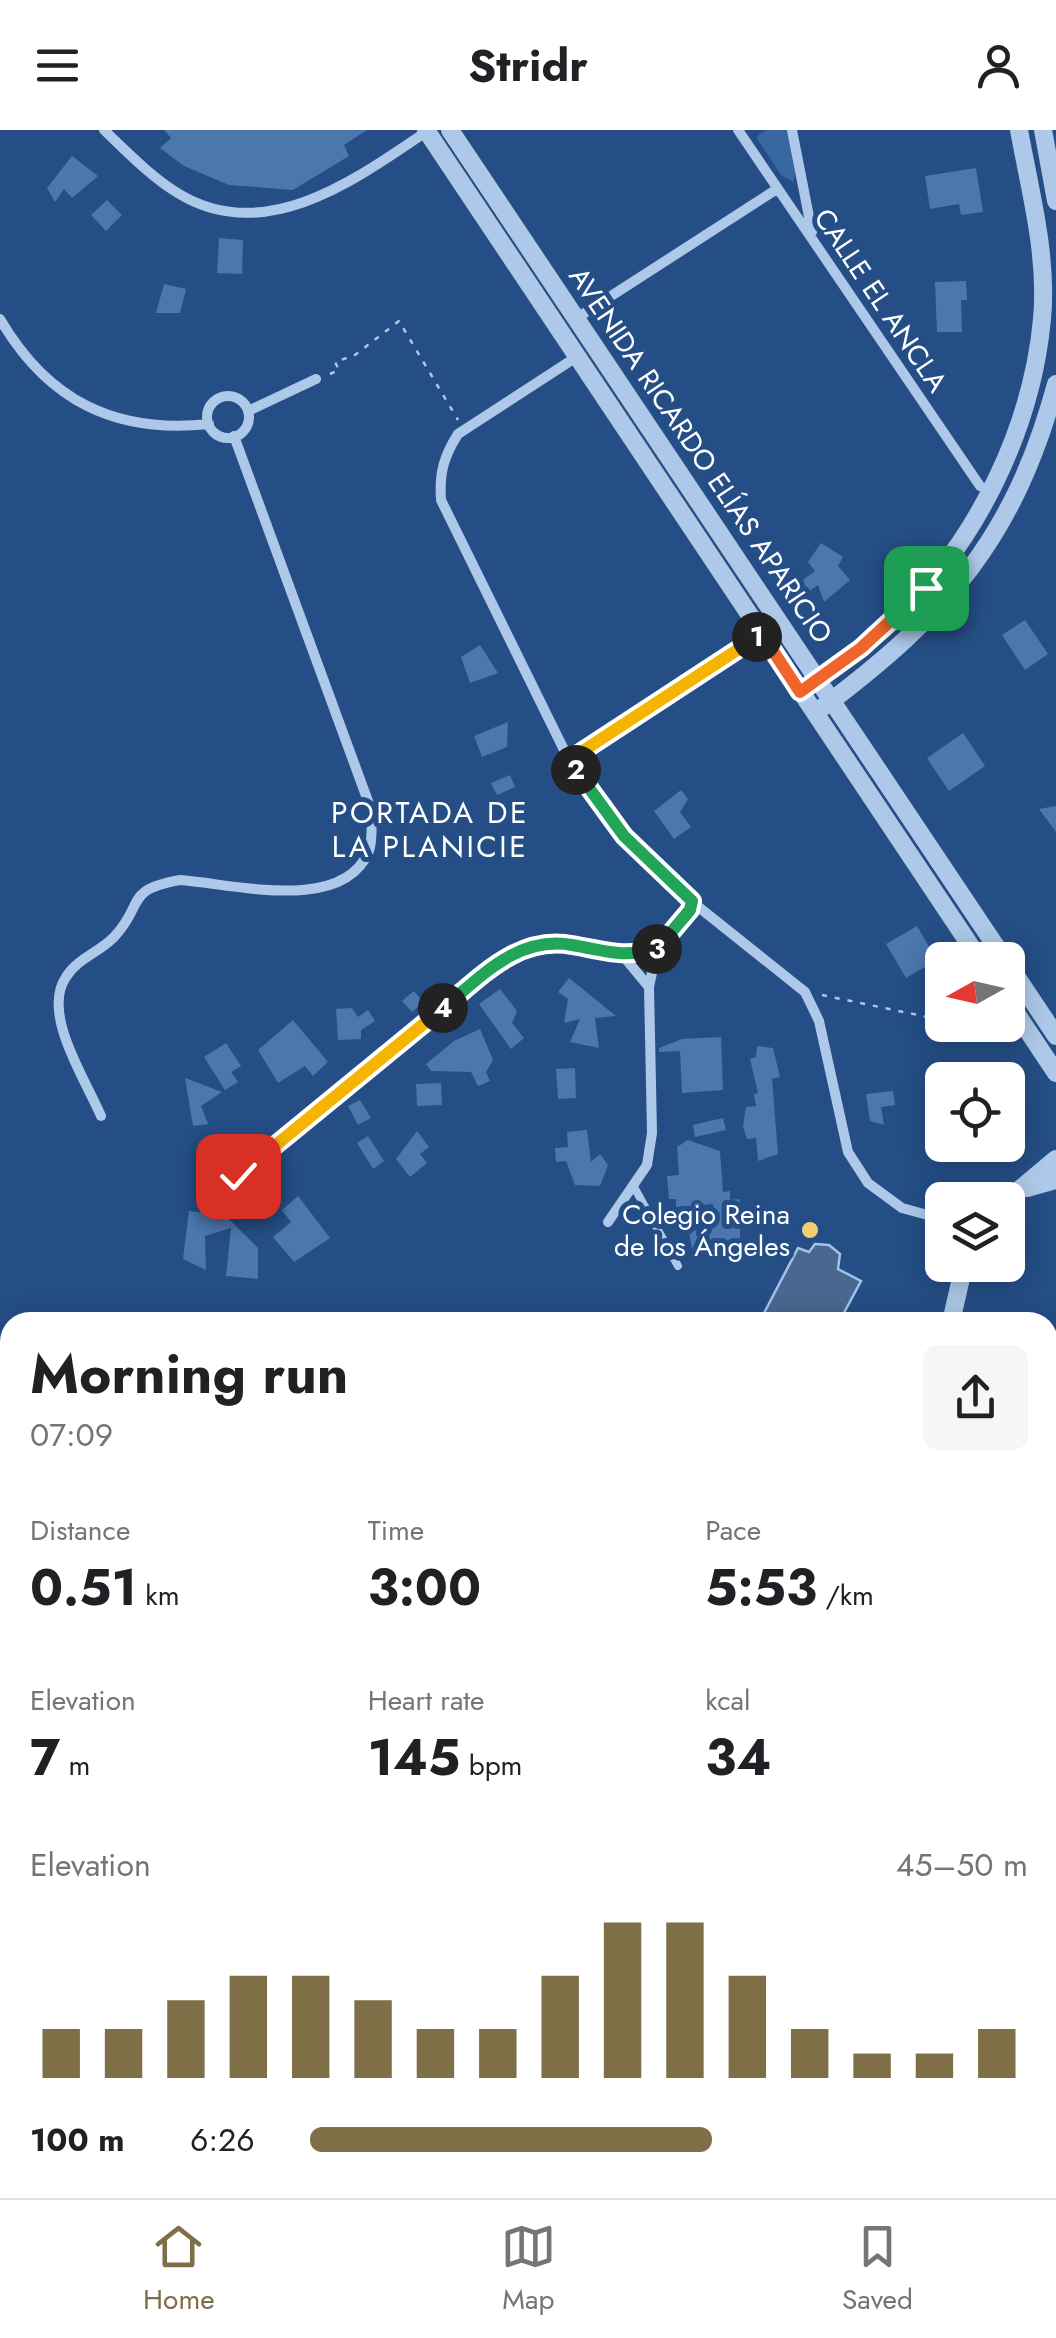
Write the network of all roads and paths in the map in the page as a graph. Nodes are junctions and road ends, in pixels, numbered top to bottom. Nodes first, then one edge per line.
1 (104, 130) edge
2 (450, 130) edge
3 (738, 130) edge
4 (792, 130) edge
5 (1019, 130) edge
6 (1043, 130) edge
7 (427, 131) edge
8 (777, 189) junction
9 (1056, 201) edge
10 (813, 238) junction
11 (0, 318) edge
12 (577, 318) junction
13 (1049, 318) edge
14 (594, 346) junction
15 (576, 357) junction
16 (316, 380) joint
17 (1056, 384) edge
18 (248, 411) junction
19 (209, 424) junction
20 (464, 430) junction
21 (1049, 434) edge
22 (234, 436) junction
23 (1008, 450) junction
24 (1032, 460) junction
25 (989, 491) junction
26 (974, 520) junction
27 (998, 531) junction
28 (762, 634) junction
29 (817, 679) junction
30 (800, 692) junction
31 (832, 701) junction
32 (815, 714) junction
33 (569, 760) junction
34 (692, 901) junction
35 (968, 942) edge
36 (993, 942) edge
37 (657, 949) junction
38 (624, 957) junction
39 (649, 986) junction
40 (1025, 990) edge
41 (805, 992) junction
42 (925, 1017) edge
43 (1025, 1027) edge
44 (1056, 1036) edge
45 (1025, 1037) edge
46 (1033, 1039) junction
47 (1055, 1071) edge
48 (101, 1116) dead end
49 (1056, 1159) edge
50 (238, 1176) dead end
51 (1056, 1180) edge
52 (1025, 1185) edge
53 (634, 1187) junction
54 (1025, 1191) edge
55 (925, 1214) edge
56 (608, 1222) dead end
57 (678, 1266) dead end
58 (960, 1282) edge
59 (954, 1312) edge

1 - 7 street
2 - 12 street, AVENIDA RICARDO ELÍAS APARICIO
3 - 8 street, CALLE EL ANCLA
4 - 10 street
5 - 13 street
6 - 9 street
7 - 15 street, AVENIDA RICARDO ELÍAS APARICIO
8 - 10 street, CALLE EL ANCLA
8 - 12 street
10 - 25 street, CALLE EL ANCLA
11 - 19 street
12 - 14 street, AVENIDA RICARDO ELÍAS APARICIO
13 - 23 street
14 - 15 street
14 - 29 street, AVENIDA RICARDO ELÍAS APARICIO
15 - 20 street
15 - 28 street, AVENIDA RICARDO ELÍAS APARICIO
16 - 18 street
16 - 20 path
17 - 21 street
18 - 19 street
18 - 22 street
19 - 22 street
20 - 33 street
21 - 24 street
22 - 48 street
23 - 24 street
23 - 25 street
24 - 27 street
25 - 26 street
26 - 27 street
26 - 29 street
27 - 31 street
28 - 30 street, AVENIDA RICARDO ELÍAS APARICIO
28 - 33 street
29 - 30 street
29 - 31 street, AVENIDA RICARDO ELÍAS APARICIO
30 - 32 street, AVENIDA RICARDO ELÍAS APARICIO
31 - 32 street
31 - 36 street, AVENIDA RICARDO ELÍAS APARICIO
32 - 35 street, AVENIDA RICARDO ELÍAS APARICIO
33 - 34 street
34 - 37 street
34 - 41 street
37 - 38 street
37 - 39 street
38 - 39 street
38 - 50 street
39 - 53 street
40 - 44 street, AVENIDA RICARDO ELÍAS APARICIO
41 - 42 path
41 - 55 street
43 - 46 street
45 - 46 path
46 - 47 street
49 - 52 street
51 - 54 street
53 - 56 street
53 - 57 lane
58 - 59 street

